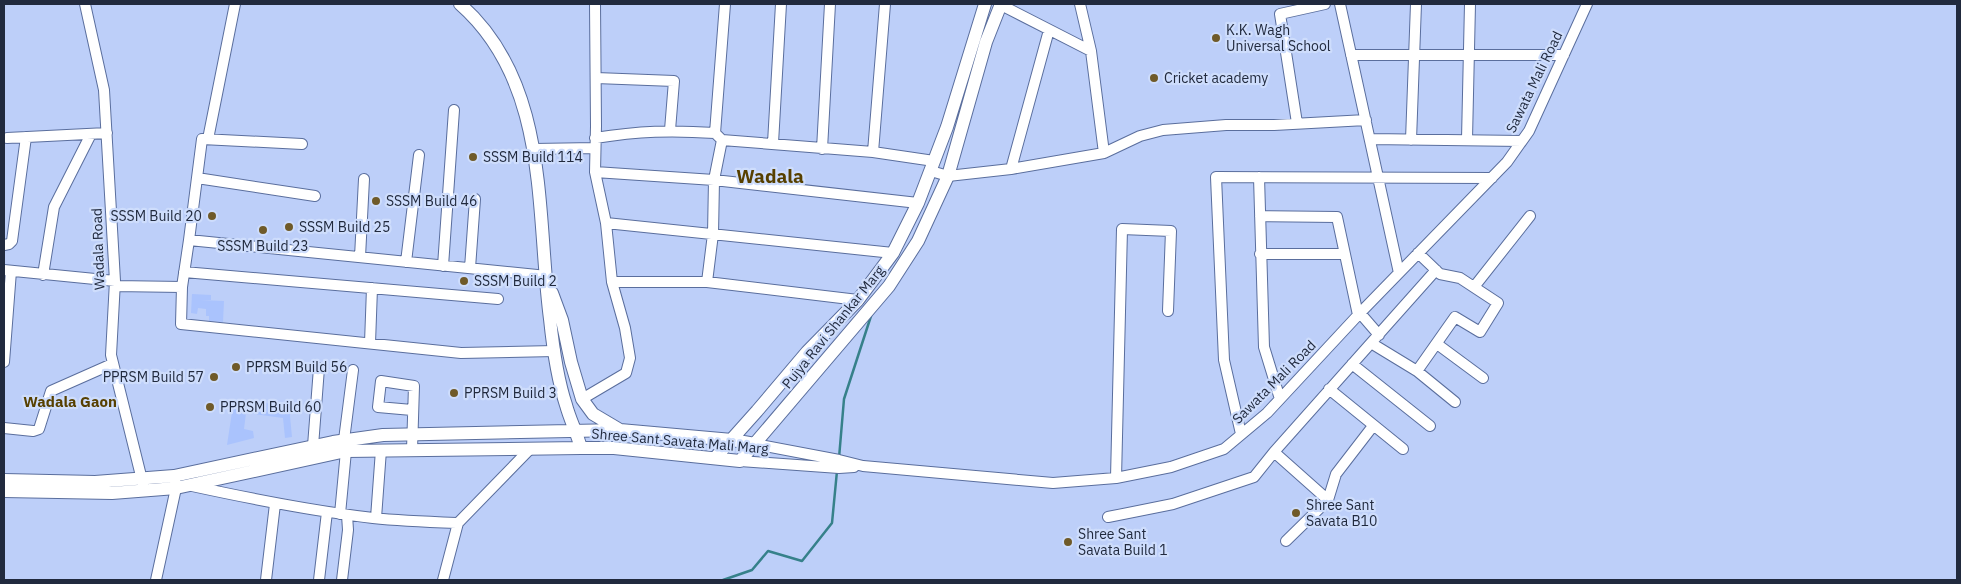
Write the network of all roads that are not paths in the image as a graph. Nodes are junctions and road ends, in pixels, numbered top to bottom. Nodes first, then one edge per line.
1 (85, 4) edge
2 (234, 4) edge
3 (460, 4) edge
4 (594, 4) edge
5 (725, 4) edge
6 (781, 4) edge
7 (830, 4) edge
8 (885, 4) edge
9 (985, 4) edge
10 (1001, 4) edge
11 (1080, 4) edge
12 (1324, 4) edge
13 (1340, 4) edge
14 (1416, 4) edge
15 (1470, 4) edge
16 (1587, 4) edge
17 (1049, 30) junction
18 (1091, 51) junction
19 (1351, 55) junction
20 (1414, 55) junction
21 (1469, 55) junction
22 (1564, 55) junction
23 (596, 78) junction
24 (454, 110) dead end
25 (1366, 120) junction
26 (1297, 123) junction
27 (670, 130) junction
28 (107, 133) junction
29 (91, 134) junction
30 (719, 136) junction
31 (26, 137) junction
32 (8, 138) dead end
33 (208, 139) junction
34 (1370, 139) junction
35 (1467, 139) junction
36 (1411, 140) junction
37 (1522, 141) junction
38 (595, 143) junction
39 (773, 143) junction
40 (302, 144) dead end
41 (534, 149) junction
42 (822, 149) junction
43 (873, 152) junction
44 (1104, 153) junction
45 (418, 155) dead end
46 (932, 166) junction
47 (1011, 169) junction
48 (595, 172) junction
49 (948, 176) junction
50 (1259, 177) junction
51 (197, 178) junction
52 (1379, 178) junction
53 (1492, 178) junction
54 (364, 179) dead end
55 (714, 180) junction
56 (316, 196) dead end
57 (475, 199) dead end
58 (918, 203) junction
59 (1260, 216) junction
60 (1530, 216) dead end
61 (606, 222) junction
62 (713, 234) junction
63 (189, 240) junction
64 (4, 245) edge
65 (893, 253) junction
66 (1260, 254) junction
67 (1345, 254) junction
68 (1418, 254) junction
69 (360, 257) junction
70 (406, 262) junction
71 (443, 266) junction
72 (470, 268) junction
73 (1436, 270) junction
74 (7, 271) edge
75 (184, 272) junction
76 (1399, 273) junction
77 (43, 274) junction
78 (546, 276) junction
79 (612, 282) junction
80 (707, 282) junction
81 (115, 283) junction
82 (182, 287) junction
83 (1474, 287) junction
84 (372, 288) junction
85 (498, 299) dead end
86 (858, 300) junction
87 (1168, 311) dead end
88 (1359, 314) junction
89 (1378, 335) junction
90 (370, 343) junction
91 (1371, 343) junction
92 (1438, 344) junction
93 (555, 351) junction
94 (4, 362) edge
95 (112, 364) junction
96 (1352, 364) junction
97 (319, 368) dead end
98 (353, 370) dead end
99 (1417, 371) junction
100 (1482, 378) dead end
101 (1329, 390) junction
102 (582, 399) junction
103 (1280, 399) junction
104 (1455, 402) dead end
105 (412, 410) dead end
106 (1373, 426) junction
107 (1430, 426) dead end
108 (4, 428) edge
109 (620, 430) junction
110 (576, 431) junction
111 (1241, 434) junction
112 (412, 435) junction
113 (732, 440) junction
114 (755, 444) junction
115 (313, 446) junction
116 (345, 446) junction
117 (581, 448) junction
118 (530, 449) junction
119 (1403, 449) dead end
120 (381, 450) junction
121 (412, 450) junction
122 (1274, 452) junction
123 (715, 458) junction
124 (740, 461) junction
125 (863, 466) junction
126 (1116, 478) junction
127 (4, 480) edge
128 (175, 482) junction
129 (144, 485) junction
130 (192, 486) junction
131 (4, 491) edge
132 (1328, 500) junction
133 (275, 504) junction
134 (327, 512) junction
135 (344, 514) junction
136 (1108, 517) dead end
137 (376, 518) junction
138 (458, 523) junction
139 (1286, 541) dead end
140 (156, 580) edge
141 (266, 580) edge
142 (319, 580) edge
143 (342, 580) edge
144 (443, 580) edge

1 - 28 street, Wadala Road
2 - 33 street
3 - 41 main road, Shree Sant Savata Mali Marg
4 - 23 street
5 - 30 street
6 - 39 street
7 - 42 street
8 - 43 street
9 - 46 main road
10 - 17 street
10 - 49 main road, Pujya Ravi Shankar Marg
11 - 18 street
12 - 26 street
13 - 19 street
14 - 20 street
15 - 21 street
16 - 22 street, Sawata Mali Road
17 - 18 street
17 - 47 street
18 - 44 street
19 - 20 street
19 - 25 street
20 - 21 street
20 - 36 street
21 - 22 street
21 - 35 street
22 - 37 street, Sawata Mali Road
23 - 27 street
23 - 38 street
24 - 71 street
25 - 26 street
25 - 34 street
26 - 44 street
27 - 30 street
27 - 38 street
28 - 29 street
28 - 81 street, Wadala Road
29 - 31 street
29 - 77 street
30 - 39 street
30 - 55 street
31 - 32 street
31 - 64 street
33 - 40 street
33 - 51 street
34 - 36 street
34 - 52 street
35 - 36 street
35 - 37 street
37 - 53 street, Sawata Mali Road
38 - 41 street
38 - 48 street
39 - 42 street
41 - 78 main road, Shree Sant Savata Mali Marg
42 - 43 street
43 - 46 street
44 - 47 street
45 - 70 street
46 - 49 street
46 - 58 main road
47 - 49 street
48 - 55 street
48 - 61 street
49 - 114 main road, Pujya Ravi Shankar Marg
50 - 52 street
50 - 59 street
50 - 111 street
51 - 56 street
51 - 63 street
52 - 53 street
52 - 76 street
53 - 68 street, Sawata Mali Road
54 - 69 street
55 - 58 street
55 - 62 street
57 - 72 street
58 - 65 main road
59 - 66 street
59 - 67 street
60 - 83 street
61 - 62 street
61 - 79 street
62 - 65 street
62 - 80 street
63 - 69 street
63 - 75 street
65 - 86 main road
66 - 67 street
66 - 103 street
67 - 88 street
68 - 73 street
68 - 76 street, Sawata Mali Road
69 - 70 street
70 - 71 street
71 - 72 street
72 - 78 street
73 - 83 street
73 - 89 street
74 - 77 street
74 - 94 street
75 - 82 street
75 - 84 street
76 - 88 street, Sawata Mali Road
77 - 81 street
78 - 93 main road, Shree Sant Savata Mali Marg
78 - 102 main road, Shree Sant Savata Mali Marg
79 - 80 street
79 - 102 street
80 - 86 street
81 - 82 street
81 - 95 street, Wadala Road
82 - 90 street
83 - 92 street
84 - 85 street
84 - 90 street
86 - 113 main road
87 - 126 street
88 - 89 street
88 - 103 street, Sawata Mali Road
89 - 91 street
90 - 93 street
91 - 96 street
91 - 99 street
92 - 99 street
92 - 100 street
93 - 110 main road, Shree Sant Savata Mali Marg
95 - 108 street
95 - 129 street, Wadala Road
96 - 101 street
96 - 107 street
97 - 115 street
98 - 116 street
99 - 104 street
101 - 106 street
101 - 122 street
102 - 109 main road, Shree Sant Savata Mali Marg
103 - 111 street, Sawata Mali Road
105 - 112 street
106 - 119 street
106 - 132 street
109 - 110 main road
109 - 113 main road, Shree Sant Savata Mali Marg
110 - 112 main road
110 - 117 main road, Shree Sant Savata Mali Marg
111 - 126 street, Sawata Mali Road
112 - 116 main road
112 - 121 street
113 - 114 main road, Shree Sant Savata Mali Marg
113 - 123 main road
114 - 124 main road, Pujya Ravi Shankar Marg
114 - 125 street, Sawata Mali Road
115 - 116 main road
115 - 128 main road
116 - 120 main road
116 - 130 main road
116 - 135 street
117 - 118 main road
117 - 123 main road, Shree Sant Savata Mali Marg
118 - 121 main road
118 - 138 street
120 - 121 main road
120 - 137 street
122 - 132 street
122 - 136 street
123 - 124 main road, Shree Sant Savata Mali Marg
124 - 125 street, Shree Sant Savata Mali Marg
125 - 126 street, Sawata Mali Road
127 - 129 main road
128 - 129 main road
128 - 130 main road
128 - 140 street
129 - 131 main road
130 - 133 street
132 - 139 street
133 - 134 street
133 - 141 street
134 - 135 street
134 - 142 street
135 - 137 street
135 - 143 street
137 - 138 street
138 - 144 street

